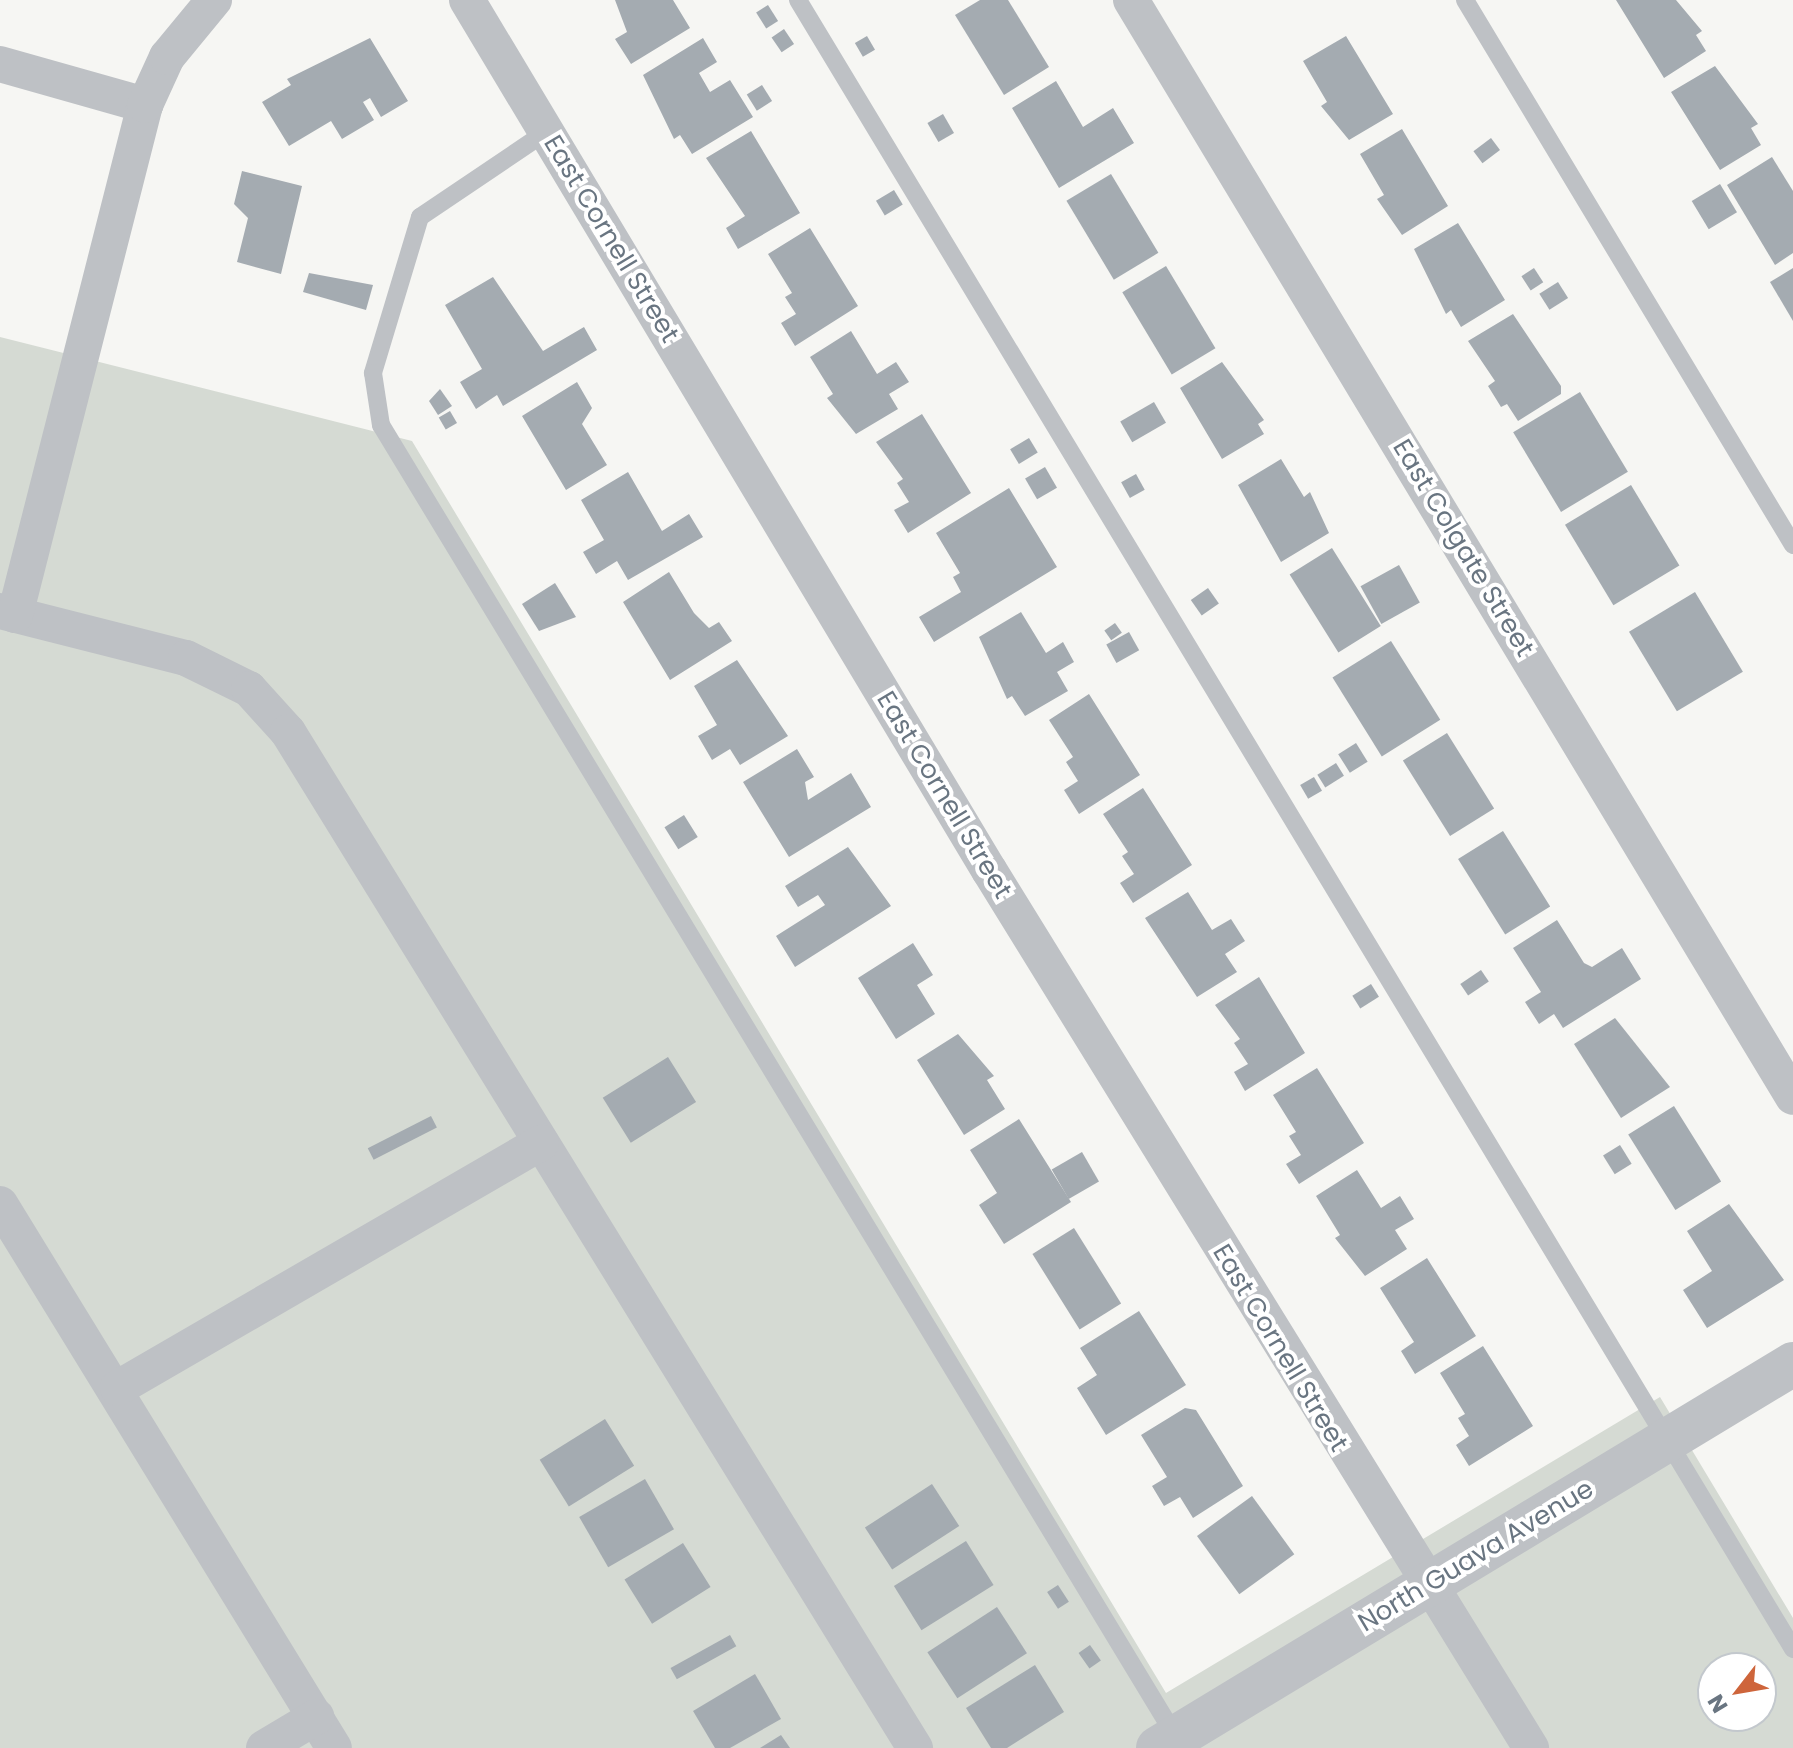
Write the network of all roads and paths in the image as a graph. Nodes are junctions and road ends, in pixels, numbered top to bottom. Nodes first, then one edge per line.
1 (214, 0) edge
2 (467, 0) edge
3 (798, 0) edge
4 (1131, 0) edge
5 (1465, 0) edge
6 (0, 64) edge
7 (145, 105) junction
8 (546, 132) junction
9 (1793, 545) edge
10 (8, 613) edge
11 (1793, 1097) edge
12 (541, 1143) junction
13 (0, 1204) edge
14 (1793, 1364) edge
15 (118, 1388) junction
16 (1668, 1440) junction
17 (1425, 1586) junction
18 (1793, 1649) edge
19 (316, 1717) junction
20 (1168, 1743) edge
21 (264, 1748) edge
22 (334, 1748) edge
23 (915, 1748) edge
24 (1531, 1748) edge

1 - 7 street
2 - 8 street, East Cornell Street
3 - 16 lane
4 - 11 street, East Colgate Street
5 - 9 lane
6 - 7 street
7 - 10 street
8 - 17 street, East Cornell Street
8 - 20 lane
10 - 12 street
12 - 15 street
12 - 23 street
13 - 15 street
14 - 16 street, North Guava Avenue
15 - 19 street
16 - 17 street, North Guava Avenue
16 - 18 lane
17 - 20 street, North Guava Avenue
17 - 24 street, East Cornell Street
19 - 21 street
19 - 22 street

